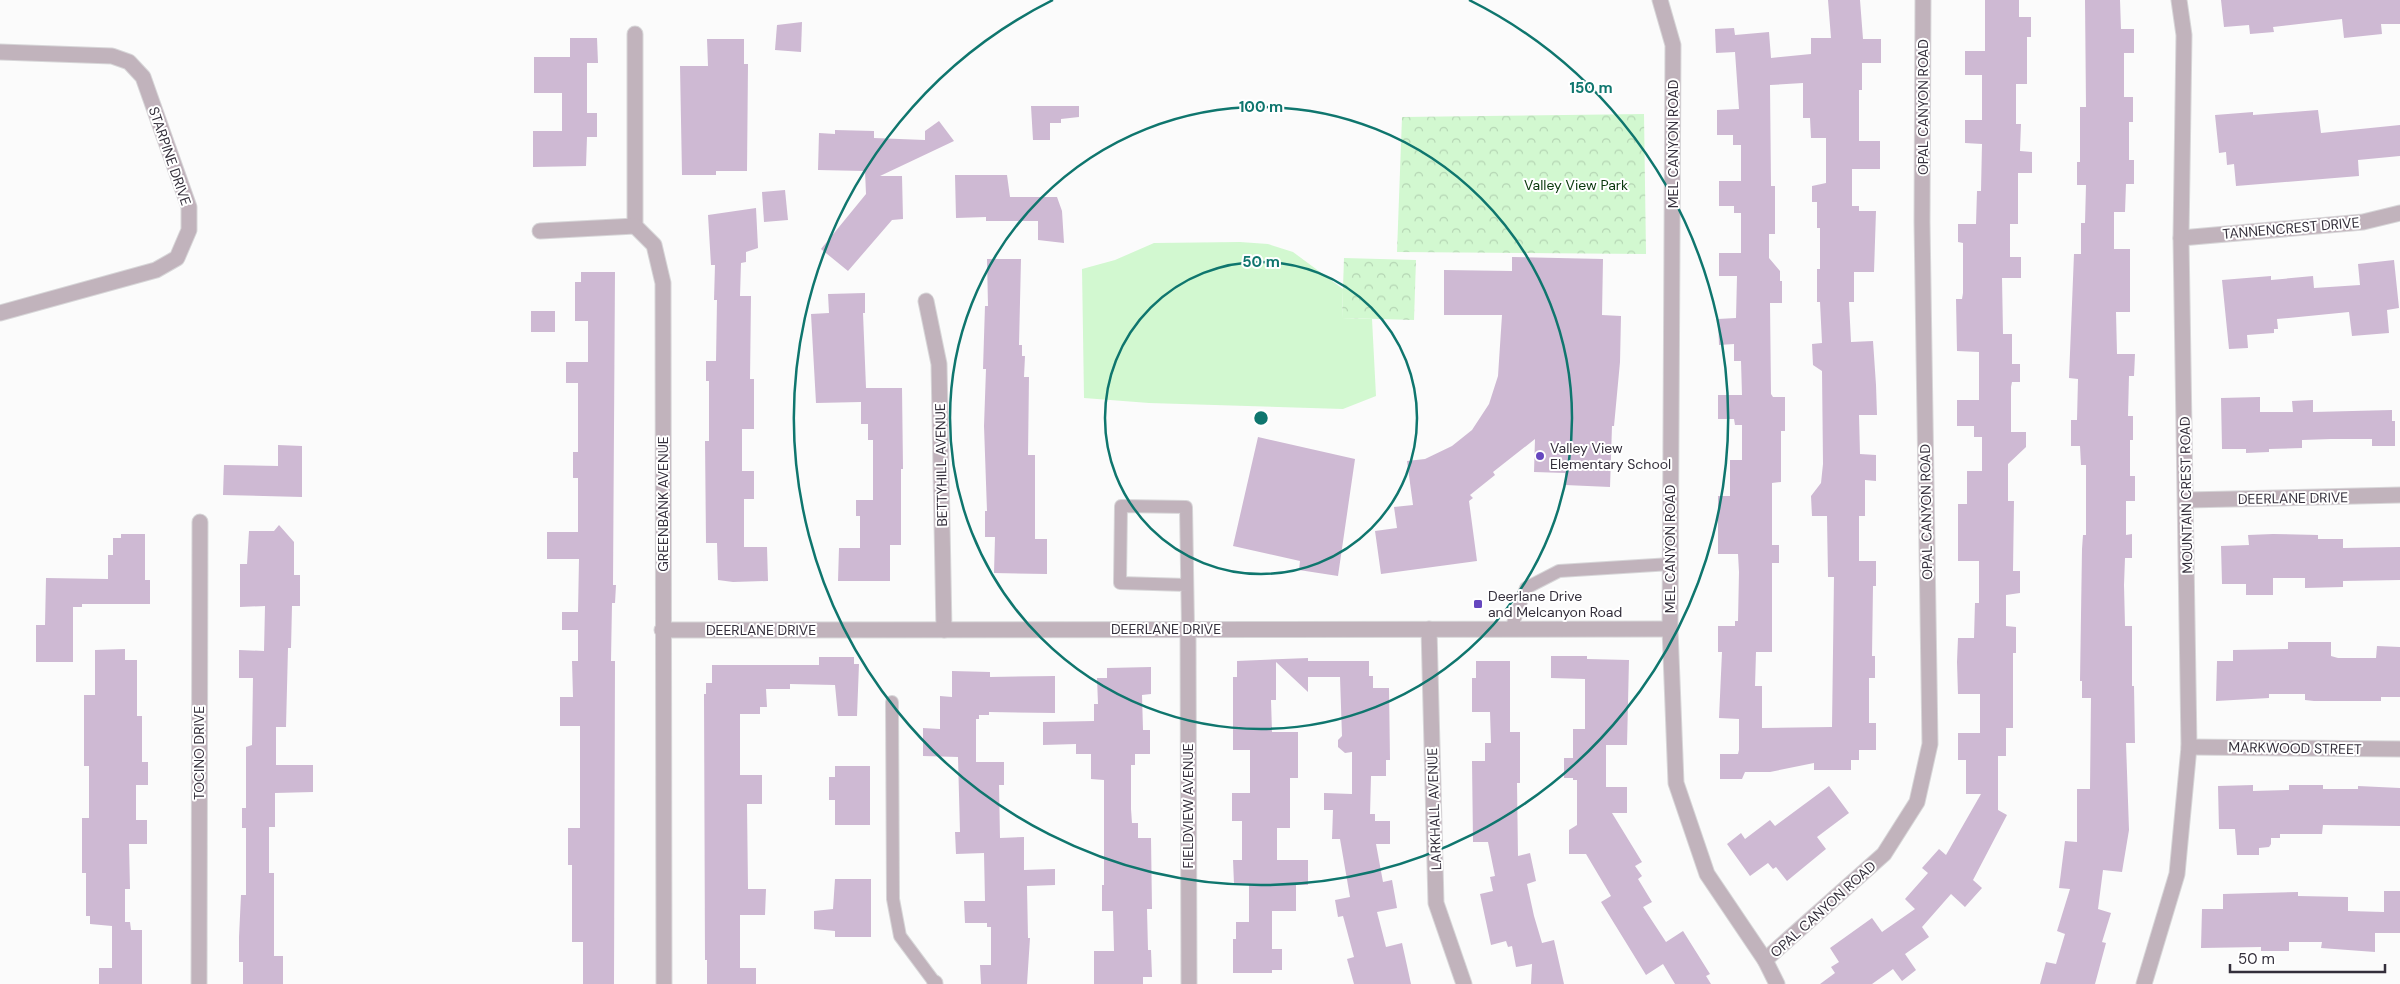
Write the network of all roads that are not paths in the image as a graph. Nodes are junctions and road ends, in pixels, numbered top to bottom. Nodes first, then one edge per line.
1 (1660, 0) edge
2 (1924, 0) edge
3 (2179, 0) edge
4 (635, 34) dead end
5 (0, 52) edge
6 (2400, 213) edge
7 (635, 226) junction
8 (540, 231) dead end
9 (2181, 238) junction
10 (926, 301) dead end
11 (0, 313) edge
12 (2400, 495) edge
13 (2186, 500) junction
14 (200, 522) dead end
15 (1670, 564) junction
16 (1187, 585) junction
17 (1188, 628) junction
18 (1429, 629) junction
19 (1511, 629) junction
20 (1670, 629) junction
21 (662, 630) junction
22 (944, 630) junction
23 (892, 702) dead end
24 (2189, 747) junction
25 (2400, 749) edge
26 (1765, 960) junction
27 (935, 983) edge
28 (199, 984) edge
29 (664, 984) edge
30 (1189, 984) edge
31 (1464, 984) edge
32 (1777, 984) edge
33 (2144, 984) edge

1 - 15 street, MEL CANYON ROAD
2 - 26 street, OPAL CANYON ROAD
3 - 9 street, MOUNTAIN CREST ROAD
4 - 7 street
5 - 11 street, STARPINE DRIVE
6 - 9 street, TANNENCREST DRIVE
7 - 8 street
7 - 21 street, GREENBANK AVENUE
9 - 13 street, MOUNTAIN CREST ROAD
10 - 22 street, BETTYHILL AVENUE
12 - 13 street, DEERLANE DRIVE
13 - 24 street, MOUNTAIN CREST ROAD
14 - 28 street, TOCINO DRIVE
15 - 19 lane
15 - 20 street, MEL CANYON ROAD
16 - 16 lane
16 - 17 lane
17 - 18 street, DEERLANE DRIVE
17 - 22 street, DEERLANE DRIVE
17 - 30 street, FIELDVIEW AVENUE
18 - 19 street, DEERLANE DRIVE
18 - 31 street, LARKHALL AVENUE
19 - 20 street, DEERLANE DRIVE
20 - 26 street, MEL CANYON ROAD
21 - 22 street, DEERLANE DRIVE
21 - 29 street, GREENBANK AVENUE
23 - 27 lane
24 - 25 street, MARKWOOD STREET
24 - 33 street, MOUNTAIN CREST ROAD
26 - 32 street, MEL CANYON ROAD

